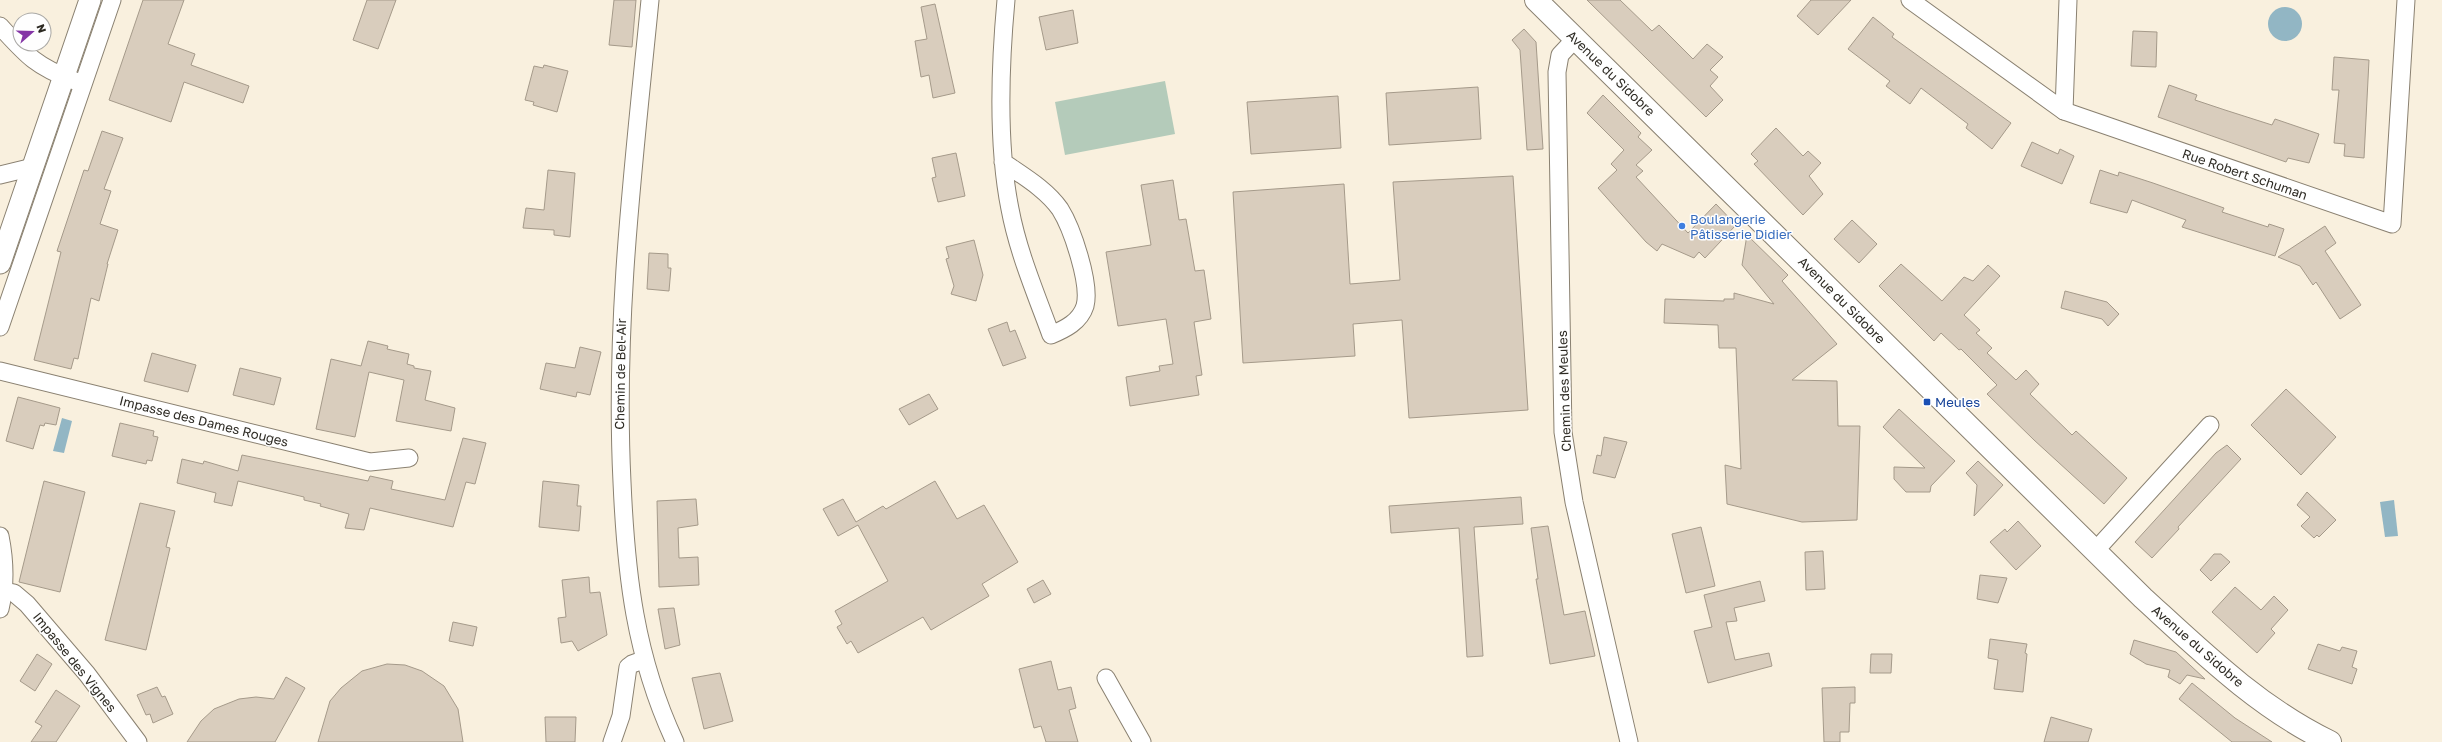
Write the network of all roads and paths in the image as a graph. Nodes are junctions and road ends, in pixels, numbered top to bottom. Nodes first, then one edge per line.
1 (90, 0) edge
2 (112, 0) edge
3 (650, 0) edge
4 (1006, 0) edge
5 (1536, 0) edge
6 (1910, 0) edge
7 (2068, 0) edge
8 (2406, 0) edge
9 (0, 26) edge
10 (1575, 39) junction
11 (73, 81) junction
12 (2064, 111) junction
13 (1004, 162) junction
14 (33, 167) junction
15 (0, 175) edge
16 (0, 263) edge
17 (0, 327) edge
18 (0, 371) edge
19 (2210, 425) dead end
20 (409, 458) dead end
21 (0, 536) edge
22 (2096, 551) junction
23 (4, 591) junction
24 (0, 609) edge
25 (643, 660) junction
26 (1106, 678) dead end
27 (138, 742) edge
28 (612, 742) edge
29 (675, 742) edge
30 (1142, 742) edge
31 (1629, 742) edge
32 (2330, 742) edge

1 - 11 street
2 - 11 street
3 - 25 street, Chemin de Bel-Air
4 - 13 street
5 - 10 main road, Avenue du Sidobre
6 - 12 street, Rue Robert Schuman
7 - 12 street
8 - 12 street, Rue Robert Schuman
9 - 11 street
10 - 22 main road, Avenue du Sidobre
10 - 31 street, Chemin des Meules
11 - 14 street
11 - 17 street
13 - 13 street
14 - 15 street
14 - 16 street
18 - 20 street, Impasse des Dames Rouges
19 - 22 street
21 - 23 street
22 - 32 main road, Avenue du Sidobre
23 - 24 street
23 - 27 street, Impasse des Vignes
25 - 28 street
25 - 29 street, Chemin de Bel-Air
26 - 30 street

